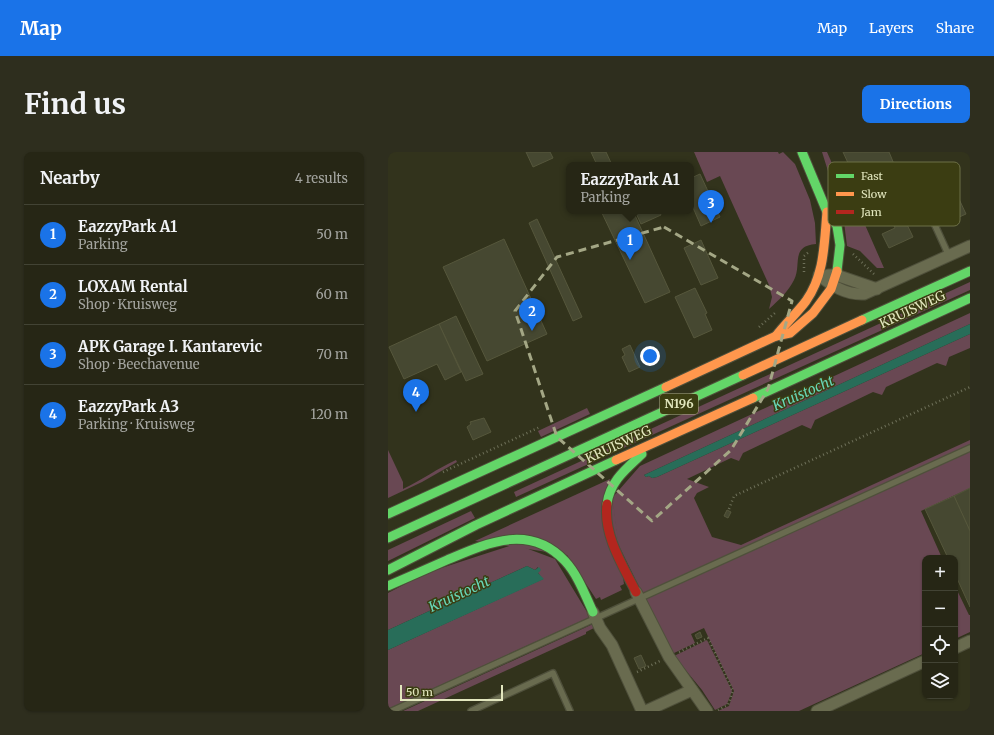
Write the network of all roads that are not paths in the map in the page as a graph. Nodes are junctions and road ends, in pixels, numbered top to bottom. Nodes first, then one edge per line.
1 (802, 152) edge
2 (827, 212) joint
3 (837, 226) edge
4 (936, 226) edge
5 (970, 246) edge
6 (950, 256) junction
7 (970, 271) edge
8 (819, 275) junction
9 (836, 275) junction
10 (832, 286) junction
11 (877, 289) junction
12 (970, 298) edge
13 (776, 336) junction
14 (654, 443) junction
15 (970, 448) edge
16 (388, 514) edge
17 (388, 538) edge
18 (388, 570) edge
19 (388, 586) edge
20 (638, 596) junction
21 (594, 615) junction
22 (970, 641) edge
23 (958, 647) edge
24 (922, 662) edge
25 (692, 690) junction
26 (392, 711) edge
27 (471, 711) edge
28 (570, 711) edge
29 (642, 711) edge
30 (646, 711) edge
31 (707, 711) edge
32 (818, 711) edge

1 - 2 main road
2 - 8 main road
3 - 9 main road
4 - 6 lane
5 - 6 street
6 - 11 street
7 - 17 main road, KRUISWEG / N196
8 - 9 street
8 - 10 street
8 - 13 main road
9 - 10 main road
9 - 11 street
10 - 11 street
10 - 13 main road
12 - 14 main road, KRUISWEG / N196
13 - 16 main road
14 - 18 main road, KRUISWEG / N196
14 - 20 main road
15 - 20 lane
19 - 21 main road
20 - 21 lane
20 - 25 street
21 - 26 lane
21 - 29 street
22 - 23 street
24 - 32 street
25 - 30 street
25 - 31 street
27 - 28 lane

